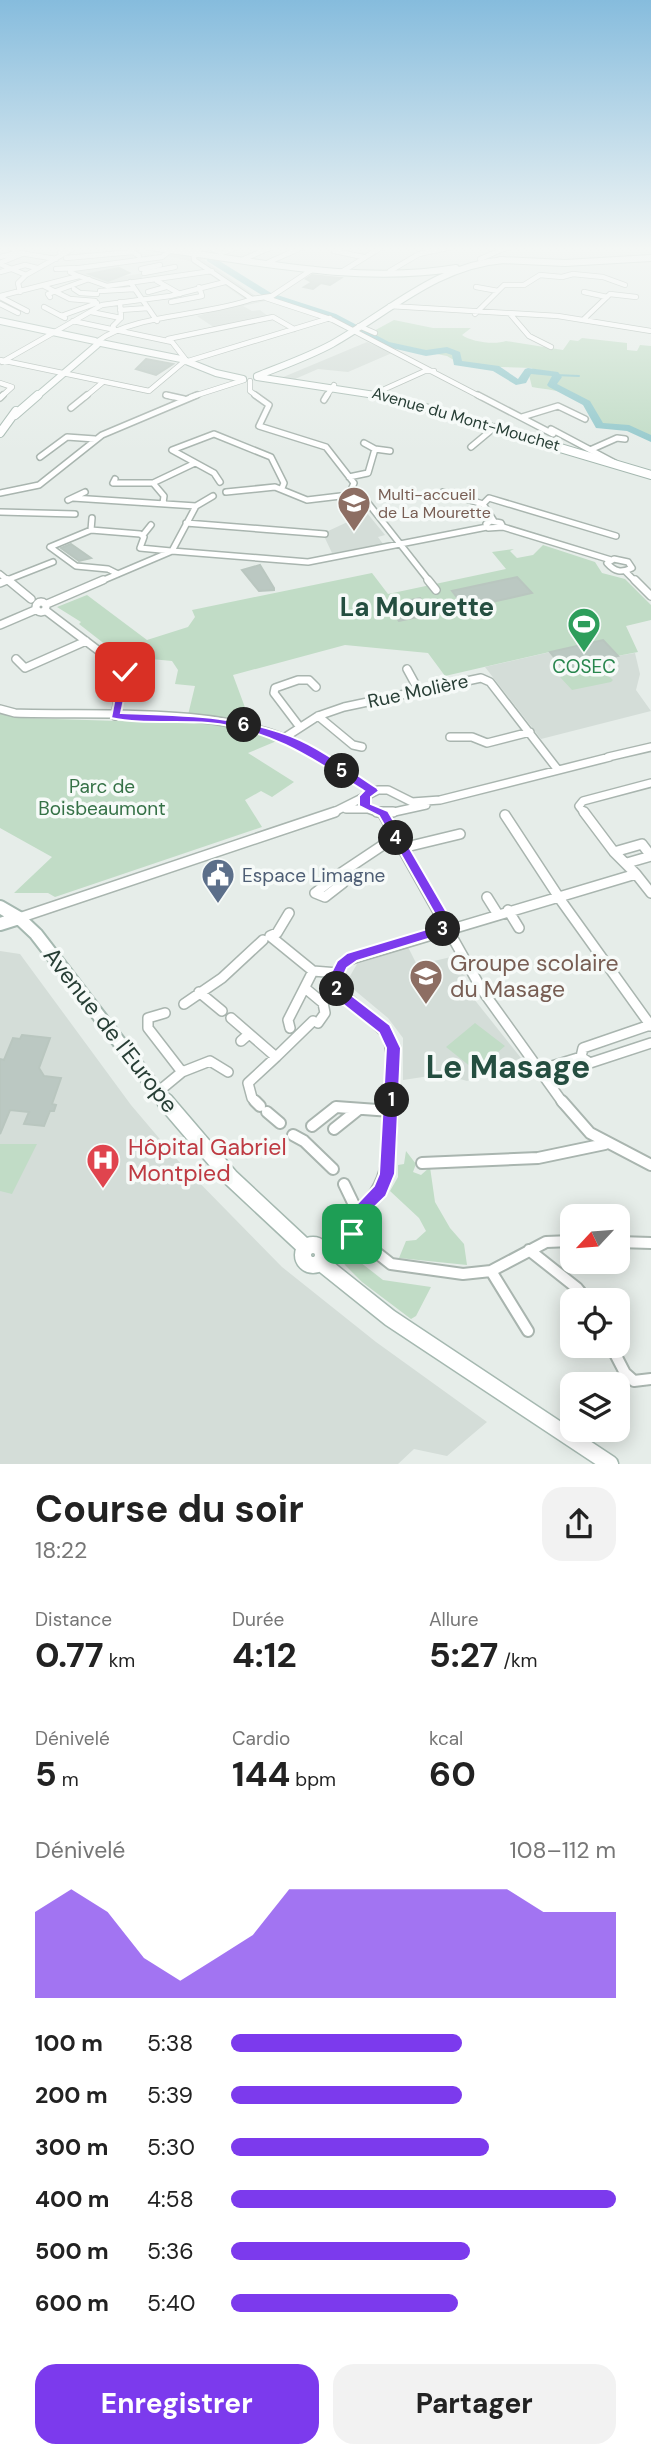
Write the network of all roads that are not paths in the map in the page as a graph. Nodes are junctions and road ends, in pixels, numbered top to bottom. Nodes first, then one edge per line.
1 (83, 315) edge
2 (107, 315) edge
3 (153, 315) edge
4 (187, 315) edge
5 (322, 315) edge
6 (376, 315) edge
7 (511, 315) edge
8 (516, 315) edge
9 (589, 315) edge
10 (61, 316) edge
11 (121, 318) joint
12 (330, 318) junction
13 (584, 320) junction
14 (0, 321) edge
15 (73, 321) junction
16 (157, 321) junction
17 (356, 328) junction
18 (114, 329) junction
19 (294, 329) junction
20 (651, 331) edge
21 (52, 332) junction
22 (375, 333) dead end
23 (164, 340) junction
24 (95, 344) junction
25 (551, 347) dead end
26 (1, 361) edge
27 (189, 362) junction
28 (435, 371) junction
29 (60, 374) junction
30 (271, 375) junction
31 (251, 378) junction
32 (103, 382) junction
33 (0, 383) edge
34 (334, 385) junction
35 (376, 393) junction
36 (166, 395) dead end
37 (0, 398) edge
38 (184, 399) junction
39 (324, 400) dead end
40 (71, 408) dead end
41 (524, 416) junction
42 (585, 419) dead end
43 (495, 427) junction
44 (0, 433) edge
45 (555, 433) junction
46 (94, 439) junction
47 (625, 439) dead end
48 (542, 440) junction
49 (364, 443) dead end
50 (471, 447) dead end
51 (375, 449) junction
52 (390, 451) dead end
53 (594, 451) junction
54 (580, 453) junction
55 (40, 457) dead end
56 (195, 463) junction
57 (619, 465) junction
58 (651, 475) edge
59 (349, 477) junction
60 (114, 481) dead end
61 (220, 482) dead end
62 (153, 483) junction
63 (282, 488) junction
64 (85, 492) dead end
65 (226, 492) dead end
66 (443, 492) dead end
67 (0, 493) edge
68 (349, 495) junction
69 (214, 496) dead end
70 (163, 503) junction
71 (483, 504) junction
72 (196, 506) junction
73 (0, 512) edge
74 (75, 514) dead end
75 (92, 518) dead end
76 (494, 521) junction
77 (186, 523) junction
78 (151, 525) dead end
79 (487, 527) junction
80 (503, 527) junction
81 (91, 530) junction
82 (325, 534) dead end
83 (143, 535) junction
84 (616, 536) dead end
85 (400, 544) junction
86 (172, 551) junction
87 (611, 560) junction
88 (53, 562) dead end
89 (626, 572) junction
90 (0, 574) edge
91 (118, 574) junction
92 (8, 580) junction
93 (0, 583) edge
94 (436, 590) dead end
95 (651, 596) edge
96 (31, 599) dead end
97 (46, 607) junction
98 (0, 625) edge
99 (86, 641) junction
100 (16, 659) dead end
101 (407, 669) dead end
102 (316, 687) dead end
103 (419, 691) junction
104 (0, 709) edge
105 (115, 716) junction
106 (318, 716) junction
107 (299, 726) junction
108 (530, 732) junction
109 (450, 737) dead end
110 (285, 738) junction
111 (362, 747) dead end
112 (651, 747) edge
113 (561, 770) junction
114 (651, 783) edge
115 (373, 791) junction
116 (398, 798) junction
117 (364, 799) junction
118 (440, 800) junction
119 (344, 809) junction
120 (368, 809) junction
121 (396, 809) junction
122 (383, 814) junction
123 (505, 815) dead end
124 (460, 834) dead end
125 (395, 836) junction
126 (402, 848) junction
127 (614, 852) junction
128 (627, 863) junction
129 (341, 873) dead end
130 (636, 874) junction
131 (651, 893) edge
132 (558, 896) junction
133 (487, 897) dead end
134 (0, 907) edge
135 (508, 910) junction
136 (289, 913) dead end
137 (498, 914) junction
138 (19, 918) junction
139 (0, 924) edge
140 (449, 928) junction
141 (519, 929) dead end
142 (269, 941) junction
143 (313, 971) junction
144 (338, 973) junction
145 (305, 988) junction
146 (199, 992) junction
147 (184, 1004) dead end
148 (222, 1011) dead end
149 (165, 1013) dead end
150 (232, 1018) dead end
151 (651, 1025) edge
152 (290, 1028) dead end
153 (249, 1034) junction
154 (611, 1039) junction
155 (241, 1041) dead end
156 (651, 1043) edge
157 (620, 1053) junction
158 (581, 1056) junction
159 (276, 1057) junction
160 (539, 1070) junction
161 (182, 1072) junction
162 (228, 1072) dead end
163 (159, 1091) junction
164 (360, 1108) junction
165 (391, 1111) junction
166 (280, 1123) dead end
167 (312, 1126) dead end
168 (334, 1129) dead end
169 (293, 1135) dead end
170 (605, 1144) junction
171 (649, 1162) edge
172 (422, 1163) dead end
173 (333, 1169) dead end
174 (344, 1184) dead end
175 (358, 1213) junction
176 (344, 1227) junction
177 (560, 1241) edge
178 (630, 1242) edge
179 (651, 1243) edge
180 (529, 1250) junction
181 (315, 1252) junction
182 (491, 1271) junction
183 (578, 1288) edge
184 (528, 1331) dead end
185 (617, 1358) edge
186 (651, 1379) edge
187 (610, 1464) edge

1 - 15 street
2 - 11 street
3 - 16 street
4 - 16 street
5 - 12 street
6 - 17 main road
7 - 25 street
8 - 13 street
9 - 13 street
10 - 15 street
11 - 18 street
12 - 17 street
12 - 19 street
13 - 20 street
14 - 21 main road
15 - 18 street
15 - 21 street
16 - 18 street
17 - 22 street
17 - 28 street
17 - 30 main road
18 - 23 street
18 - 24 street
19 - 23 street
19 - 27 street
21 - 24 main road
21 - 26 street
23 - 27 street
24 - 27 main road, Avenue du Mont-Mouchet
24 - 29 main road
26 - 29 street
27 - 31 main road, Avenue du Mont-Mouchet
27 - 32 street
28 - 35 street
28 - 41 street
29 - 32 street
29 - 44 main road
30 - 31 main road, Avenue du Mont-Mouchet
30 - 31 main road
30 - 34 main road, Avenue du Mont-Mouchet
31 - 38 street
31 - 59 street
32 - 40 street
33 - 37 street
34 - 35 main road, Avenue du Mont-Mouchet
34 - 39 street
35 - 43 main road, Avenue du Mont-Mouchet
36 - 38 street
38 - 46 street
41 - 42 street
41 - 45 street
43 - 48 main road, Avenue du Mont-Mouchet
43 - 50 street
45 - 48 street
45 - 53 street
46 - 55 street
46 - 67 street
47 - 53 street
48 - 54 main road, Avenue du Mont-Mouchet
49 - 51 street
51 - 52 street
51 - 59 street
53 - 54 street
53 - 57 street
54 - 57 main road, Avenue du Mont-Mouchet
56 - 61 street
56 - 62 street
56 - 63 street
57 - 58 main road, Avenue du Mont-Mouchet
59 - 68 street
60 - 62 street
62 - 70 street
63 - 65 street
63 - 68 street
64 - 70 street
66 - 71 street
68 - 85 street
69 - 72 street
70 - 72 street
71 - 76 street
71 - 84 street
72 - 77 street
73 - 74 street
75 - 81 street
76 - 79 street
76 - 80 street
77 - 82 street
77 - 86 street
78 - 83 street
79 - 80 street
79 - 85 street
80 - 87 street
81 - 83 street
81 - 91 street
83 - 86 street
85 - 86 street
85 - 94 street
86 - 91 street
87 - 89 street
87 - 89 street
88 - 92 street
89 - 95 street
90 - 92 street
91 - 97 street
92 - 93 street
92 - 96 street
97 - 98 street
97 - 99 street
99 - 100 street
99 - 105 street
101 - 103 street
102 - 107 street
103 - 106 street, Rue Molière
103 - 108 street, Rue Molière
104 - 105 street
105 - 110 street
106 - 107 street, Rue Molière
106 - 111 street
107 - 110 street, Rue Molière
108 - 109 street
108 - 113 street, Rue Molière
110 - 115 street
112 - 113 street
113 - 118 street
114 - 127 street
115 - 116 street
115 - 117 street
116 - 118 street
116 - 121 street
117 - 119 street
117 - 120 street
118 - 121 street
119 - 120 street
119 - 138 street
120 - 122 street
121 - 122 street
122 - 125 street
123 - 132 street
124 - 126 street
125 - 126 street
125 - 129 street
126 - 140 street
127 - 128 street
127 - 128 street
128 - 130 street
130 - 131 street
130 - 132 street
132 - 135 street
132 - 151 street
133 - 137 street
134 - 138 main road, Avenue de l'Europe
135 - 137 street
135 - 141 street
136 - 142 street
137 - 140 street
138 - 139 main road
138 - 163 main road, Avenue de l'Europe
140 - 144 street
140 - 160 street
142 - 143 street
142 - 146 street
143 - 144 street
143 - 145 street
144 - 165 street
145 - 152 street
145 - 159 street
146 - 147 street
146 - 148 street
149 - 161 street
150 - 153 street
151 - 154 street
153 - 155 street
153 - 159 street
154 - 157 street
154 - 158 street
156 - 157 street
157 - 158 street
158 - 160 street
159 - 166 street
160 - 170 street
161 - 162 street
161 - 163 street
163 - 181 main road, Avenue de l'Europe
164 - 165 street
164 - 167 street
164 - 168 street
165 - 175 street
169 - 173 street
170 - 171 street
170 - 172 street
174 - 175 street
175 - 176 street
176 - 181 street
176 - 182 street
177 - 180 street
178 - 179 street
180 - 182 street
180 - 183 street
181 - 187 main road, Avenue de l'Europe
182 - 184 street
185 - 186 street

